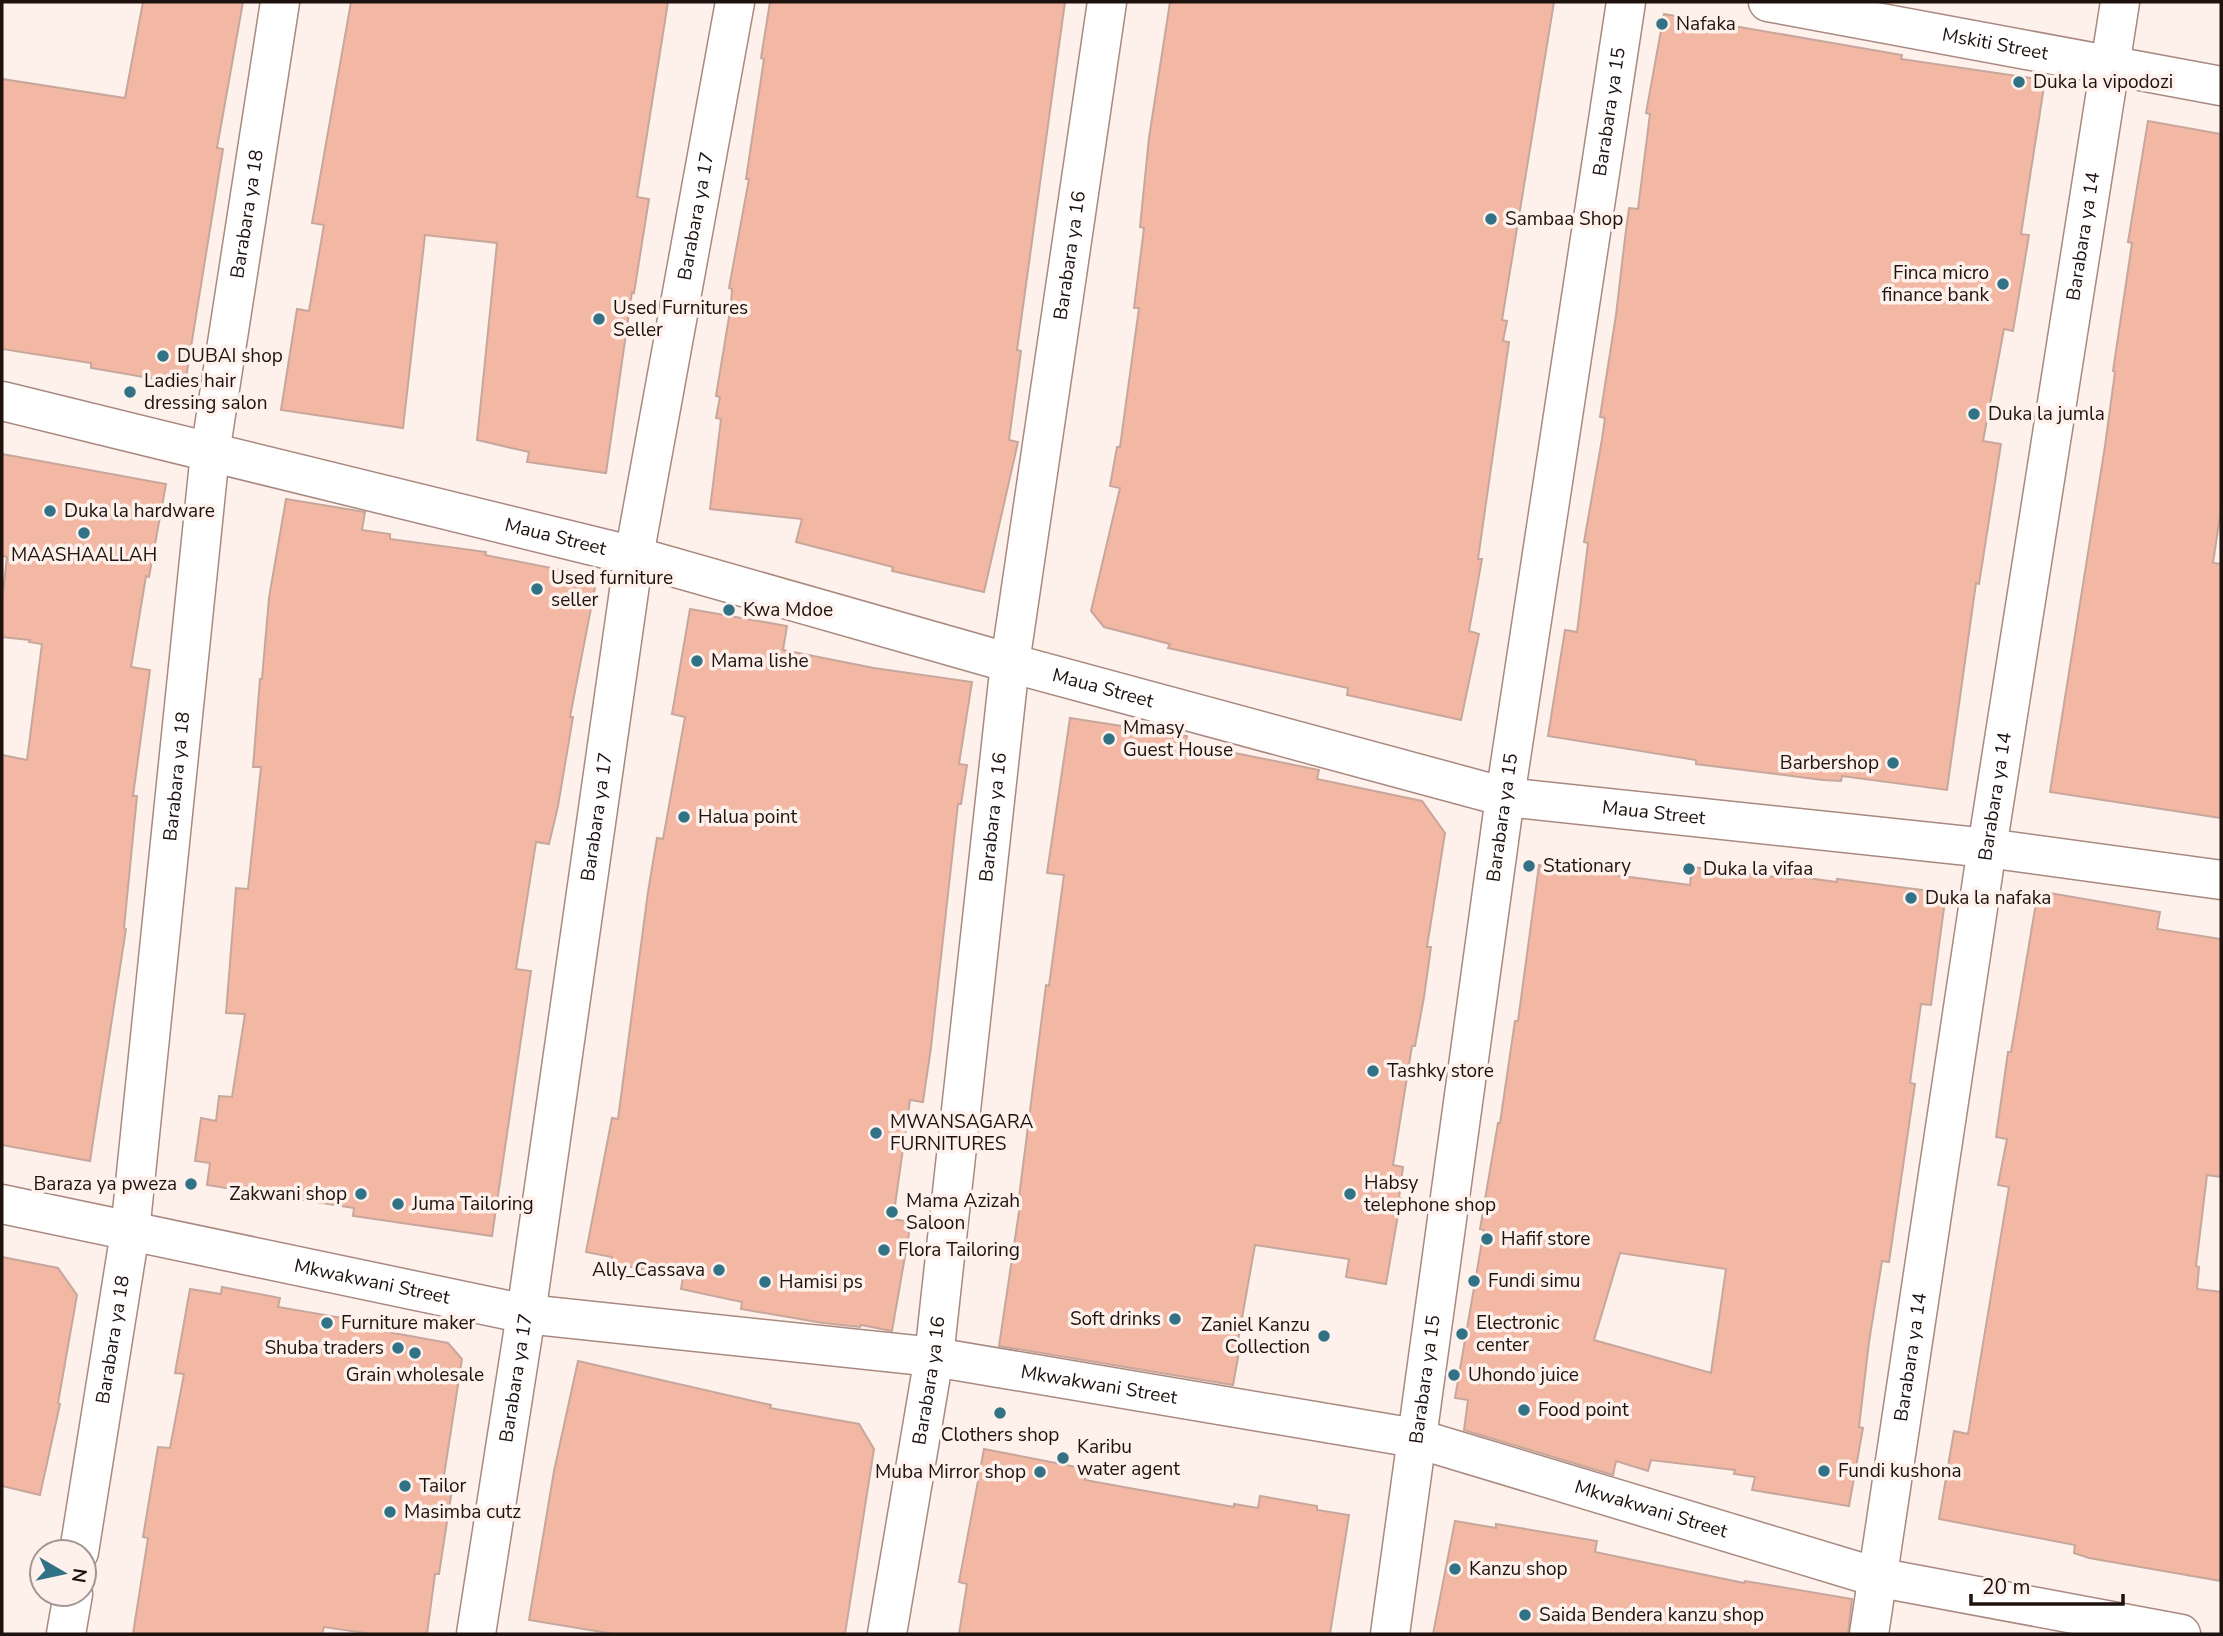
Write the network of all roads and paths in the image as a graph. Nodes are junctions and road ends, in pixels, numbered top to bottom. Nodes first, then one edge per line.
1 (280, 2) edge
2 (735, 2) edge
3 (1107, 2) edge
4 (1626, 2) edge
5 (1768, 2) edge
6 (2120, 2) edge
7 (2110, 64) junction
8 (2221, 86) edge
9 (2, 401) edge
10 (210, 453) junction
11 (634, 556) junction
12 (1010, 663) junction
13 (1505, 797) junction
14 (1987, 848) junction
15 (2221, 880) edge
16 (2, 1204) edge
17 (130, 1232) junction
18 (526, 1314) junction
19 (934, 1357) junction
20 (1415, 1438) junction
21 (81, 1538) edge
22 (1876, 1577) junction
23 (71, 1608) edge
24 (66, 1634) edge
25 (476, 1634) edge
26 (887, 1634) edge
27 (1390, 1634) edge
28 (1869, 1634) edge
29 (2181, 1634) edge

1 - 10 street, Barabara ya 18
2 - 11 street, Barabara ya 17
3 - 12 street, Barabara ya 16
4 - 13 street, Barabara ya 15
5 - 7 street, Mskiti Street
6 - 7 street, Barabara ya 14
7 - 8 street, Mskiti Street
7 - 14 street, Barabara ya 14
9 - 10 street, Maua Street
10 - 11 street, Maua Street
10 - 17 street, Barabara ya 18
11 - 12 street, Maua Street
11 - 18 street, Barabara ya 17
12 - 13 street, Maua Street
12 - 19 street, Barabara ya 16
13 - 14 street, Maua Street
13 - 20 street, Barabara ya 15
14 - 15 street, Maua Street
14 - 22 street, Barabara ya 14
16 - 17 street, Mkwakwani Street
17 - 18 street, Mkwakwani Street
17 - 21 street, Barabara ya 18
18 - 19 street, Mkwakwani Street
18 - 25 street, Barabara ya 17
19 - 20 street, Mkwakwani Street
19 - 26 street, Barabara ya 16
20 - 22 street, Mkwakwani Street
20 - 27 street, Barabara ya 15
22 - 28 street, Barabara ya 14
22 - 29 street, Mkwakwani Street
23 - 24 street

